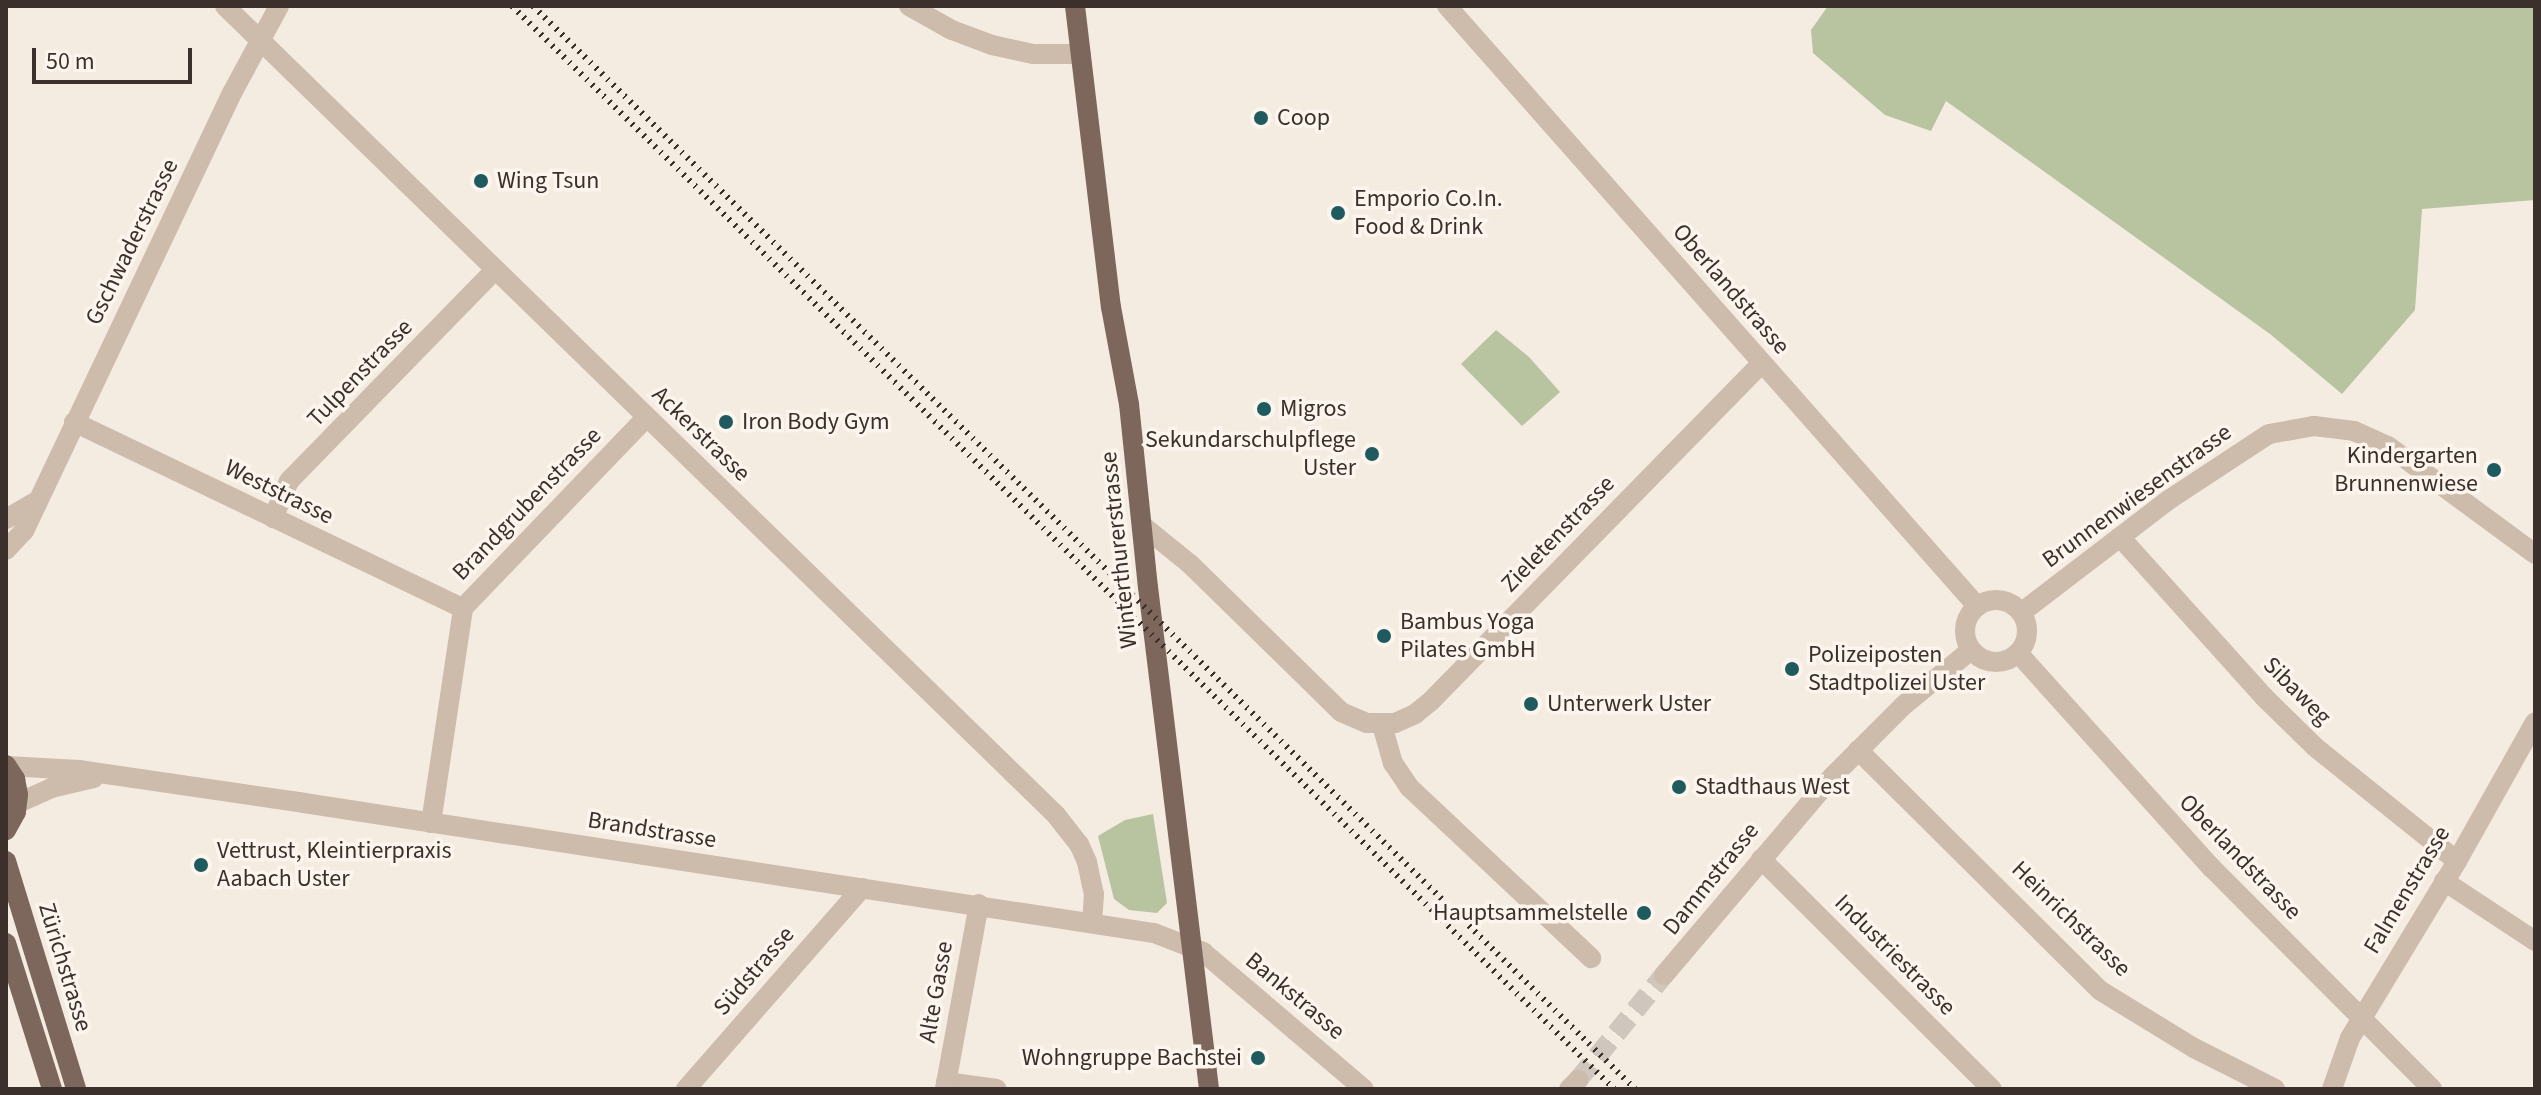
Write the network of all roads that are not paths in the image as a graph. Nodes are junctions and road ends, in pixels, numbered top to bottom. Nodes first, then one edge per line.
1 (225, 6) edge
2 (279, 6) edge
3 (909, 6) edge
4 (1075, 6) edge
5 (1447, 6) edge
6 (258, 39) junction
7 (1081, 54) junction
8 (495, 270) junction
9 (1762, 363) junction
10 (647, 417) junction
11 (74, 422) junction
12 (34, 503) junction
13 (273, 518) junction
14 (6, 519) edge
15 (1143, 526) junction
16 (2120, 537) junction
17 (6, 550) edge
18 (2535, 554) edge
19 (1977, 606) junction
20 (463, 608) junction
21 (2022, 612) junction
22 (1971, 650) junction
23 (2019, 654) junction
24 (2535, 722) edge
25 (1382, 725) junction
26 (2528, 748) edge
27 (1858, 750) junction
28 (6, 766) edge
29 (103, 776) junction
30 (18, 803) junction
31 (431, 823) junction
32 (6, 830) edge
33 (1761, 859) junction
34 (6, 861) edge
35 (2457, 861) junction
36 (2444, 881) junction
37 (862, 888) junction
38 (979, 904) junction
39 (1092, 923) junction
40 (2535, 941) edge
41 (6, 943) edge
42 (1191, 945) junction
43 (1591, 958) dead end
44 (1664, 975) tunnel mouth
45 (2360, 1019) junction
46 (946, 1086) edge
47 (52, 1089) edge
48 (76, 1089) edge
49 (686, 1089) edge
50 (997, 1089) edge
51 (1209, 1089) edge
52 (1364, 1089) edge
53 (1992, 1089) edge
54 (2275, 1089) edge
55 (2332, 1089) edge
56 (2432, 1089) edge

1 - 6 street, Ackerstrasse
2 - 6 street, Gschwaderstrasse
3 - 7 street
4 - 7 main road, Winterthurerstrasse
5 - 9 street, Oberlandstrasse
6 - 8 street, Ackerstrasse
6 - 11 street, Gschwaderstrasse
7 - 15 main road, Winterthurerstrasse
8 - 10 street, Ackerstrasse
8 - 13 street, Tulpenstrasse
9 - 19 street, Oberlandstrasse
9 - 25 street, Zieletenstrasse
10 - 20 street, Brandgrubenstrasse
10 - 39 street, Ackerstrasse
11 - 12 street, Gschwaderstrasse
11 - 13 street, Weststrasse
12 - 14 street
12 - 17 street, Gschwaderstrasse
13 - 20 street, Weststrasse
15 - 25 street
15 - 42 main road, Winterthurerstrasse
16 - 18 street, Brunnenwiesenstrasse
16 - 21 street, Brunnenwiesenstrasse
16 - 35 street, Sibaweg
19 - 21 street
19 - 22 street
20 - 31 street, Brandgrubenstrasse
21 - 23 street
22 - 23 street
22 - 27 street, Dammstrasse
23 - 45 street, Oberlandstrasse
24 - 26 street, Falmenstrasse
25 - 43 street
26 - 35 street, Falmenstrasse
27 - 33 street, Dammstrasse
27 - 54 street, Heinrichstrasse
28 - 29 street, Brandstrasse
28 - 30 main road
29 - 30 street, Brandstrasse
29 - 31 street, Brandstrasse
30 - 32 main road
31 - 37 street, Brandstrasse
33 - 44 street, Dammstrasse
33 - 53 street, Industriestrasse
34 - 48 main road, Zürichstrasse
35 - 36 street, Falmenstrasse
36 - 40 street
36 - 45 street, Falmenstrasse
37 - 38 street, Brandstrasse
37 - 49 street, Südstrasse
38 - 39 street, Brandstrasse
38 - 46 street, Alte Gasse
39 - 42 street, Brandstrasse
41 - 47 main road, Zürichstrasse
42 - 51 main road, Winterthurerstrasse
42 - 52 street, Bankstrasse
45 - 55 street, Falmenstrasse
45 - 56 street, Oberlandstrasse
46 - 50 street

